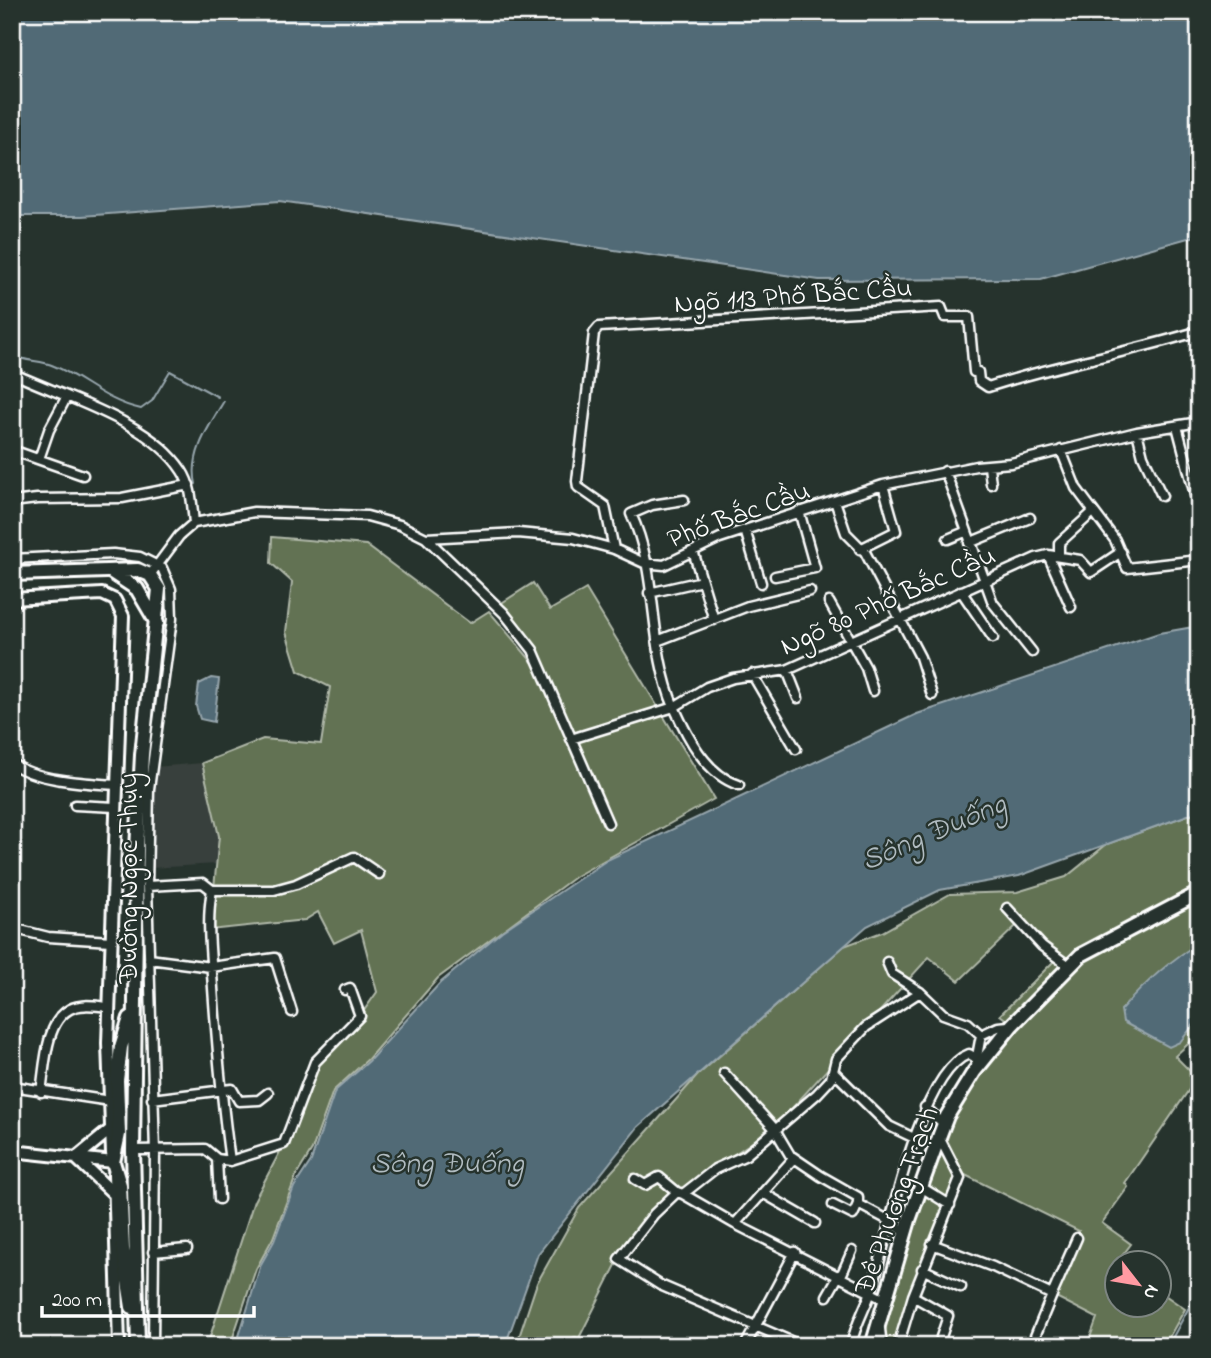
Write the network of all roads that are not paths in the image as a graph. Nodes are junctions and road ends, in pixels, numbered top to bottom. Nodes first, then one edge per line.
1 (1199, 331) edge
2 (12, 373) edge
3 (65, 398) junction
4 (1199, 422) edge
5 (1177, 426) junction
6 (1137, 432) junction
7 (12, 450) edge
8 (1061, 450) junction
9 (39, 460) junction
10 (989, 466) junction
11 (945, 471) junction
12 (83, 475) dead end
13 (991, 484) dead end
14 (189, 485) junction
15 (883, 485) junction
16 (1162, 496) dead end
17 (684, 500) dead end
18 (835, 501) junction
19 (12, 502) edge
20 (1199, 510) edge
21 (799, 511) junction
22 (1092, 513) junction
23 (1030, 518) dead end
24 (194, 523) junction
25 (745, 530) junction
26 (965, 532) junction
27 (426, 538) junction
28 (948, 539) dead end
29 (969, 543) junction
30 (614, 549) junction
31 (860, 549) junction
32 (692, 551) junction
33 (1121, 552) junction
34 (1048, 555) junction
35 (1059, 555) junction
36 (12, 559) edge
37 (1199, 560) edge
38 (644, 563) junction
39 (110, 570) junction
40 (154, 570) junction
41 (12, 574) edge
42 (775, 576) dead end
43 (702, 581) junction
44 (983, 582) junction
45 (761, 583) dead end
46 (810, 591) dead end
47 (961, 591) junction
48 (649, 593) junction
49 (12, 599) edge
50 (829, 602) dead end
51 (1071, 607) dead end
52 (899, 618) junction
53 (714, 620) junction
54 (158, 624) junction
55 (993, 638) dead end
56 (657, 640) junction
57 (851, 641) junction
58 (1032, 652) dead end
59 (787, 670) junction
60 (752, 674) junction
61 (873, 691) dead end
62 (932, 695) dead end
63 (798, 698) dead end
64 (674, 707) junction
65 (571, 739) junction
66 (796, 749) dead end
67 (12, 764) edge
68 (116, 785) junction
69 (739, 785) dead end
70 (75, 805) dead end
71 (115, 807) junction
72 (608, 822) dead end
73 (379, 874) dead end
74 (147, 886) junction
75 (212, 890) junction
76 (1199, 894) edge
77 (1007, 908) dead end
78 (12, 928) edge
79 (111, 942) junction
80 (149, 960) junction
81 (887, 962) dead end
82 (211, 967) junction
83 (1069, 967) junction
84 (345, 990) dead end
85 (920, 992) junction
86 (108, 1007) junction
87 (134, 1008) junction
88 (292, 1012) dead end
89 (1012, 1025) junction
90 (981, 1035) junction
91 (976, 1058) junction
92 (833, 1071) junction
93 (974, 1072) junction
94 (724, 1073) dead end
95 (12, 1086) edge
96 (220, 1090) junction
97 (41, 1092) junction
98 (268, 1093) dead end
99 (152, 1099) junction
100 (110, 1101) junction
101 (925, 1107) junction
102 (944, 1124) junction
103 (774, 1128) junction
104 (110, 1130) junction
105 (939, 1137) junction
106 (914, 1138) junction
107 (133, 1150) junction
108 (12, 1151) edge
109 (155, 1152) junction
110 (76, 1158) junction
111 (794, 1158) junction
112 (217, 1159) junction
113 (230, 1161) junction
114 (113, 1162) junction
115 (635, 1179) dead end
116 (921, 1188) junction
117 (680, 1193) junction
118 (763, 1193) junction
119 (114, 1194) junction
120 (219, 1199) dead end
121 (858, 1204) junction
122 (832, 1205) dead end
123 (950, 1205) junction
124 (892, 1222) junction
125 (733, 1223) junction
126 (815, 1223) dead end
127 (905, 1234) junction
128 (1077, 1238) dead end
129 (933, 1244) junction
130 (187, 1249) dead end
131 (852, 1251) dead end
132 (153, 1252) junction
133 (795, 1252) junction
134 (923, 1269) junction
135 (840, 1275) junction
136 (961, 1287) dead end
137 (871, 1292) junction
138 (1052, 1295) junction
139 (827, 1296) dead end
140 (913, 1296) junction
141 (885, 1300) junction
142 (879, 1319) junction
143 (754, 1324) junction
144 (941, 1337) dead end
145 (138, 1345) edge
146 (900, 1345) edge
147 (119, 1346) edge
148 (153, 1346) edge
149 (574, 1346) edge
150 (583, 1346) edge
151 (745, 1346) edge
152 (802, 1346) edge
153 (852, 1346) edge
154 (872, 1346) edge
155 (882, 1346) edge
156 (1031, 1346) edge

1 - 30 street, Ngõ 113 Phố Bắc Cầu
2 - 3 street
3 - 9 street
3 - 14 street
4 - 5 street, Phố Bắc Cầu
5 - 6 street, Phố Bắc Cầu
5 - 20 street
6 - 8 street, Phố Bắc Cầu
6 - 16 street
7 - 9 street
8 - 10 street, Phố Bắc Cầu
8 - 22 street
9 - 12 street
10 - 11 street, Phố Bắc Cầu
10 - 13 street
11 - 15 street, Phố Bắc Cầu
11 - 26 street
14 - 19 street
14 - 24 street
15 - 18 street, Phố Bắc Cầu
15 - 31 street
17 - 38 street
18 - 21 street, Phố Bắc Cầu
18 - 31 street
21 - 25 street, Phố Bắc Cầu
21 - 42 street
22 - 33 street
22 - 35 street
23 - 29 street
24 - 27 street, Phố Bắc Cầu
24 - 40 street
25 - 32 street, Phố Bắc Cầu
25 - 45 street
26 - 28 street
26 - 29 street
27 - 30 street, Phố Bắc Cầu
27 - 65 street
29 - 44 street
30 - 38 street, Phố Bắc Cầu
31 - 52 street
32 - 38 street, Phố Bắc Cầu
32 - 43 street
33 - 35 street
33 - 37 street
34 - 35 street, Ngõ 80 Phố Bắc Cầu
34 - 44 street, Ngõ 80 Phố Bắc Cầu
34 - 51 street
36 - 40 street
38 - 48 street
39 - 40 main road
39 - 41 main road
39 - 54 main road
40 - 54 main road, Đường Ngọc Thụy
40 - 74 street, Đường Ngọc Thụy
43 - 48 street
43 - 53 street
44 - 47 street, Ngõ 80 Phố Bắc Cầu
44 - 58 street
46 - 53 street
47 - 52 street, Ngõ 80 Phố Bắc Cầu
47 - 55 street
48 - 56 street
49 - 68 street, Đường Ngọc Thụy
50 - 57 street
52 - 57 street, Ngõ 80 Phố Bắc Cầu
52 - 62 street
53 - 56 street
54 - 87 main road, Đường Ngọc Thụy
56 - 64 street
57 - 59 street, Ngõ 80 Phố Bắc Cầu
57 - 61 street
59 - 60 street, Ngõ 80 Phố Bắc Cầu
59 - 63 street
60 - 64 street, Ngõ 80 Phố Bắc Cầu
60 - 66 street
64 - 65 street, Ngõ 80 Phố Bắc Cầu
64 - 69 street
65 - 72 street
67 - 68 street
68 - 71 street, Đường Ngọc Thụy
70 - 71 street
71 - 79 street, Đường Ngọc Thụy
73 - 75 street
74 - 75 street
74 - 80 street, Đường Ngọc Thụy
75 - 82 street
76 - 83 main road, Đê Phương Trạch
77 - 83 street
78 - 79 street
79 - 86 street, Đường Ngọc Thụy
80 - 82 street
80 - 99 street, Đường Ngọc Thụy
81 - 85 street
82 - 88 street
82 - 96 street
83 - 89 main road, Đê Phương Trạch
84 - 113 street
85 - 90 street
85 - 92 street
86 - 97 street
86 - 100 street, Đường Ngọc Thụy
87 - 107 main road, Đường Ngọc Thụy
87 - 114 main road
89 - 90 street
89 - 93 main road, Đê Phương Trạch
90 - 91 street
91 - 93 street
91 - 101 street
92 - 103 street
92 - 106 street
93 - 102 main road, Đê Phương Trạch
94 - 103 street
95 - 97 street
96 - 98 street
96 - 99 street
96 - 113 street
97 - 100 street
99 - 109 street, Đường Ngọc Thụy
100 - 104 street, Đường Ngọc Thụy
101 - 102 street
101 - 106 street
102 - 105 main road, Đê Phương Trạch
103 - 111 street
103 - 117 street
104 - 110 street
104 - 114 street, Đường Ngọc Thụy
105 - 116 main road, Đê Phương Trạch
105 - 123 street
106 - 124 street
107 - 109 street
107 - 145 main road, Đường Ngọc Thụy
108 - 110 street
109 - 112 street
109 - 132 street, Đường Ngọc Thụy
110 - 114 street
110 - 119 street
111 - 118 street
111 - 121 street
112 - 113 street
112 - 120 street
114 - 119 street, Đường Ngọc Thụy
114 - 145 main road
115 - 117 street
116 - 123 street
116 - 127 main road, Đê Phương Trạch
117 - 125 street
117 - 143 street
118 - 125 street
118 - 126 street
119 - 147 street, Đường Ngọc Thụy
121 - 122 street
121 - 124 street
123 - 129 street
124 - 127 street
124 - 137 street
125 - 133 street
127 - 141 main road, Đê Phương Trạch
128 - 138 street
129 - 134 street
129 - 138 street
130 - 132 street
131 - 135 street
132 - 148 street, Đường Ngọc Thụy
133 - 135 street
133 - 143 street
134 - 136 street
134 - 140 street
135 - 137 street
135 - 139 street
137 - 141 street
137 - 153 street
138 - 156 street
140 - 144 street
140 - 146 street
141 - 142 main road, Đê Phương Trạch
142 - 154 main road, Đê Phương Trạch
142 - 155 street
143 - 151 street
143 - 152 street
149 - 150 street

